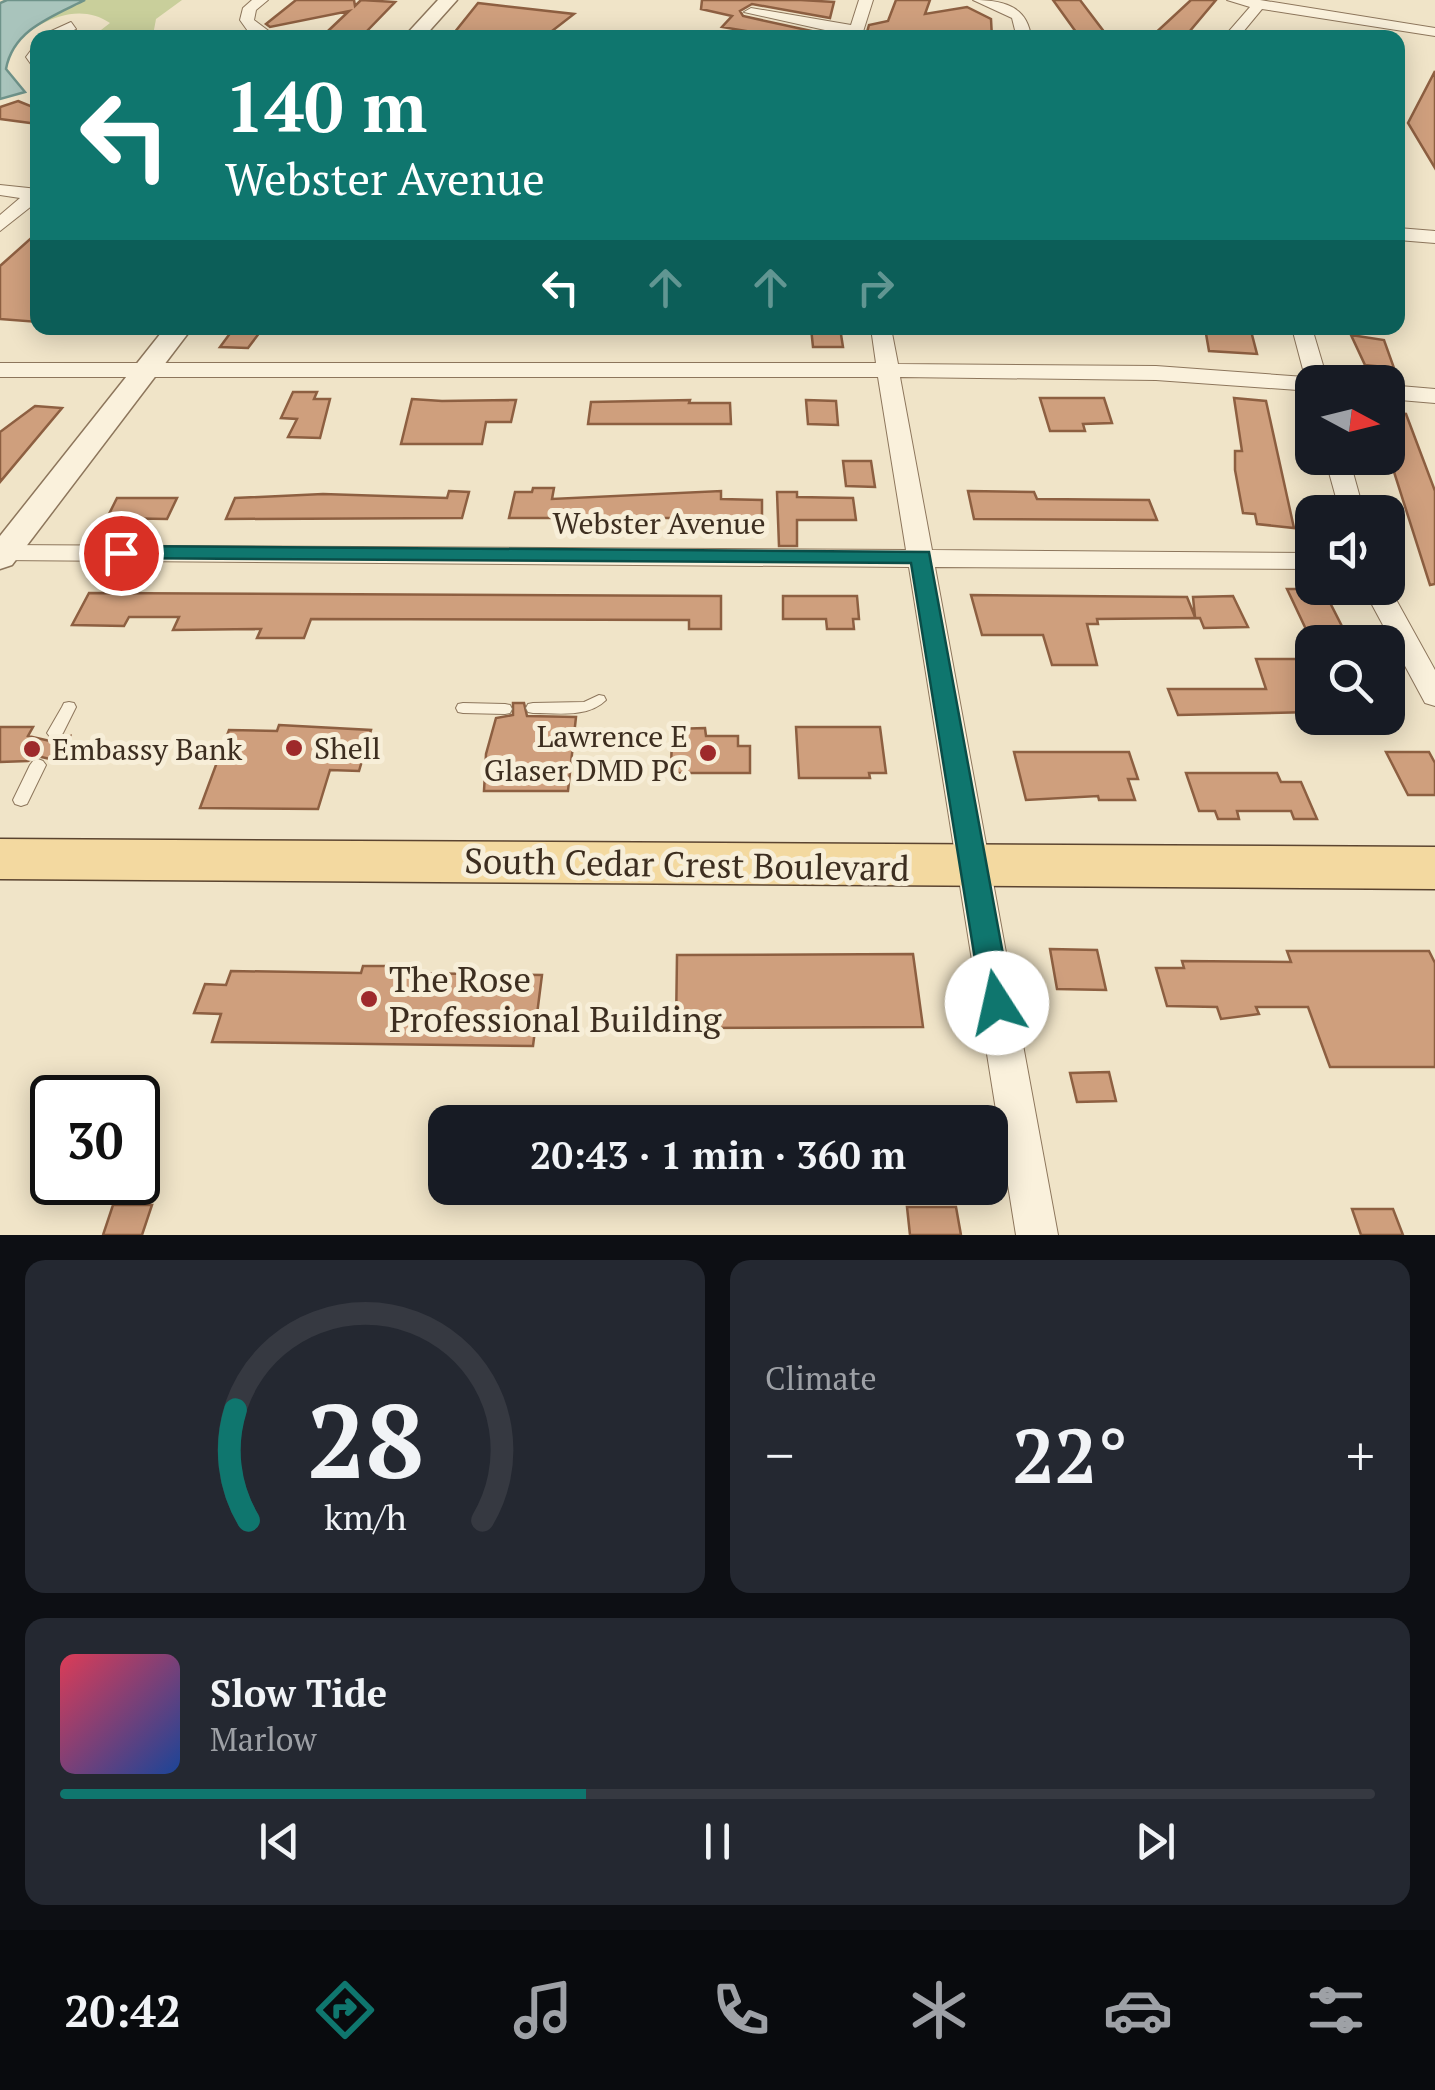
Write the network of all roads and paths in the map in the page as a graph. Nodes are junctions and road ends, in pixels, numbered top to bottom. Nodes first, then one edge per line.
1 (261, 0) edge
2 (448, 0) edge
3 (866, 0) edge
4 (980, 0) edge
5 (1234, 0) edge
6 (1258, 4) junction
7 (751, 12) dead end
8 (71, 26) dead end
9 (62, 30) edge
10 (255, 30) edge
11 (420, 30) edge
12 (837, 30) edge
13 (857, 30) edge
14 (1025, 30) edge
15 (1237, 30) edge
16 (1435, 32) edge
17 (0, 190) edge
18 (30, 193) edge
19 (30, 199) edge
20 (0, 225) edge
21 (1405, 235) edge
22 (1435, 237) edge
23 (174, 335) edge
24 (882, 335) edge
25 (1304, 335) edge
26 (1311, 365) edge
27 (0, 370) edge
28 (889, 370) junction
29 (145, 372) junction
30 (1295, 383) edge
31 (1405, 393) edge
32 (1435, 396) edge
33 (2, 555) edge
34 (921, 556) junction
35 (1295, 561) edge
36 (1385, 605) edge
37 (1435, 696) edge
38 (598, 700) dead end
39 (69, 707) dead end
40 (463, 708) dead end
41 (533, 708) dead end
42 (505, 709) dead end
43 (55, 732) dead end
44 (38, 764) dead end
45 (21, 800) dead end
46 (0, 859) edge
47 (974, 868) junction
48 (1435, 868) edge
49 (1037, 1235) edge

1 - 10 street
2 - 11 street
3 - 13 street
4 - 14 street
5 - 6 street
6 - 15 street
6 - 16 street
7 - 12 street
8 - 9 street
17 - 18 street
19 - 20 street
21 - 22 street
23 - 29 street
24 - 28 street
25 - 26 street
27 - 29 street
28 - 29 street
28 - 30 street
28 - 34 street
29 - 33 street
31 - 32 street
33 - 34 street, Webster Avenue
34 - 35 street, Webster Avenue
34 - 47 street
36 - 37 street
38 - 41 lane
39 - 43 lane
40 - 42 lane
44 - 45 lane
46 - 47 main road, South Cedar Crest Boulevard
47 - 48 main road, South Cedar Crest Boulevard
47 - 49 street

